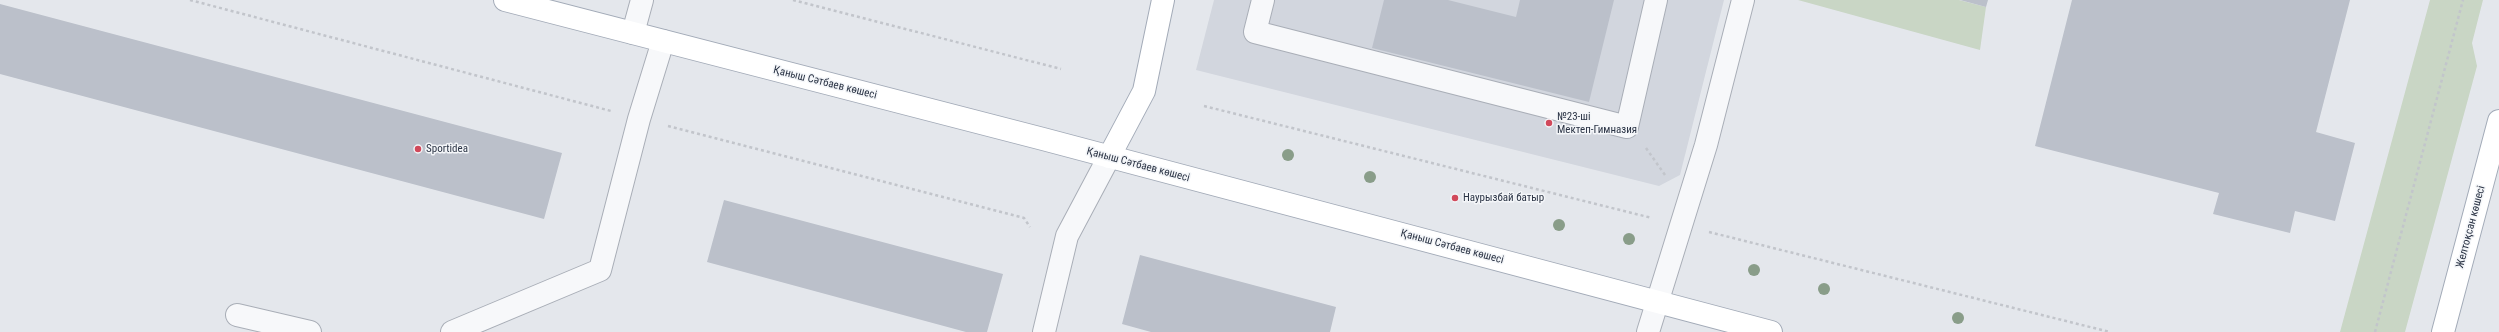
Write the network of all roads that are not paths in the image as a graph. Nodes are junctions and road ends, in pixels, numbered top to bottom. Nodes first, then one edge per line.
1 (505, 0) edge
2 (642, 0) edge
3 (1163, 0) edge
4 (1262, 0) edge
5 (1656, 0) edge
6 (1743, 0) edge
7 (633, 33) junction
8 (663, 41) junction
9 (2499, 121) edge
10 (1109, 157) junction
11 (1657, 301) junction
12 (237, 315) dead end
13 (310, 332) edge
14 (452, 332) edge
15 (1044, 332) edge
16 (1648, 332) edge
17 (1771, 332) edge
18 (2443, 332) edge

1 - 7 main road, Қаныш Сәтбаев көшесі
2 - 7 street
3 - 10 main road
4 - 5 street
6 - 11 street
7 - 8 main road, Қаныш Сәтбаев көшесі
8 - 10 main road, Қаныш Сәтбаев көшесі
8 - 14 street
9 - 18 main road, Желтоқсан көшесі
10 - 11 main road, Қаныш Сәтбаев көшесі
10 - 15 street
11 - 16 street
11 - 17 main road, Қаныш Сәтбаев көшесі
12 - 13 street

